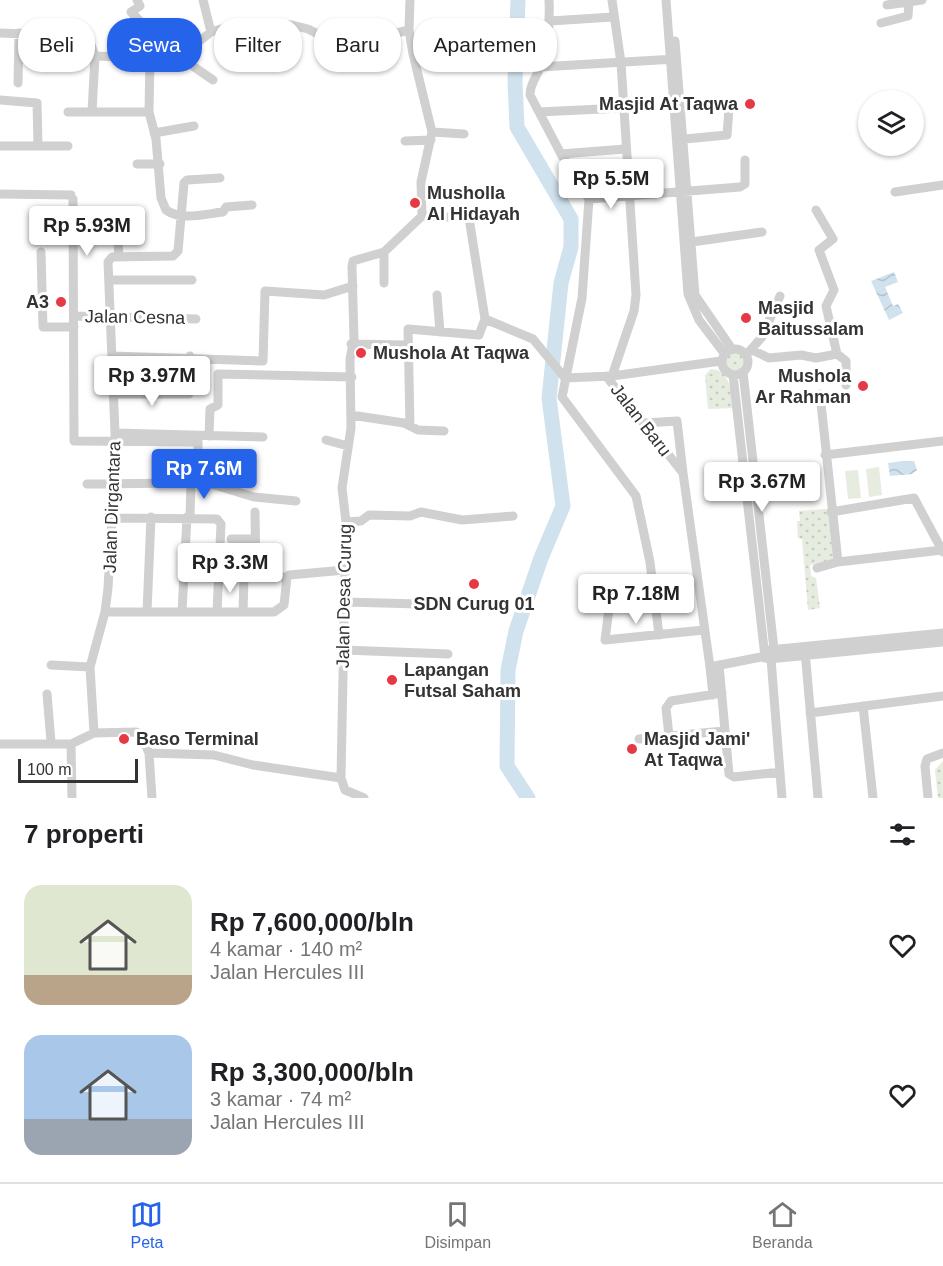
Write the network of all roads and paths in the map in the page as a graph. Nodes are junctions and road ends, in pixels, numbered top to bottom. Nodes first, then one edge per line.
1 (137, 0) edge
2 (202, 0) edge
3 (410, 0) edge
4 (549, 0) edge
5 (612, 0) edge
6 (666, 0) edge
7 (671, 0) edge
8 (922, 0) edge
9 (909, 2) junction
10 (887, 5) dead end
11 (613, 17) junction
12 (137, 18) edge
13 (550, 18) edge
14 (557, 21) edge
15 (881, 23) dead end
16 (409, 30) junction
17 (211, 32) junction
18 (0, 33) edge
19 (18, 33) edge
20 (202, 39) edge
21 (95, 56) edge
22 (107, 56) edge
23 (674, 59) junction
24 (621, 63) junction
25 (557, 66) edge
26 (18, 72) edge
27 (94, 72) edge
28 (150, 72) edge
29 (201, 72) edge
30 (538, 72) edge
31 (213, 80) dead end
32 (18, 83) dead end
33 (0, 100) edge
34 (622, 108) junction
35 (729, 110) dead end
36 (68, 112) dead end
37 (92, 112) junction
38 (149, 112) junction
39 (539, 112) junction
40 (678, 112) junction
41 (194, 126) dead end
42 (154, 133) junction
43 (464, 134) dead end
44 (432, 136) junction
45 (685, 139) junction
46 (405, 141) dead end
47 (0, 146) edge
48 (38, 146) junction
49 (68, 146) dead end
50 (625, 149) junction
51 (561, 154) junction
52 (745, 160) dead end
53 (137, 164) dead end
54 (160, 164) junction
55 (219, 178) dead end
56 (943, 185) edge
57 (684, 192) junction
58 (895, 192) dead end
59 (0, 194) edge
60 (629, 194) junction
61 (589, 199) junction
62 (252, 205) dead end
63 (816, 210) dead end
64 (504, 214) dead end
65 (180, 216) junction
66 (422, 216) junction
67 (469, 218) junction
68 (117, 227) dead end
69 (762, 232) dead end
70 (692, 242) junction
71 (41, 252) dead end
72 (384, 252) junction
73 (119, 257) junction
74 (110, 280) junction
75 (192, 280) dead end
76 (384, 283) dead end
77 (353, 286) junction
78 (437, 295) dead end
79 (780, 296) dead end
80 (74, 316) junction
81 (111, 317) junction
82 (196, 319) dead end
83 (485, 319) junction
84 (74, 327) junction
85 (440, 332) junction
86 (351, 344) junction
87 (407, 345) junction
88 (749, 353) junction
89 (726, 354) junction
90 (837, 354) junction
91 (112, 356) junction
92 (190, 356) junction
93 (743, 372) junction
94 (733, 375) junction
95 (563, 376) junction
96 (609, 376) junction
97 (352, 377) junction
98 (846, 385) dead end
99 (114, 394) junction
100 (819, 394) dead end
101 (351, 415) junction
102 (645, 423) junction
103 (410, 426) junction
104 (444, 431) dead end
105 (209, 435) junction
106 (115, 437) junction
107 (263, 437) dead end
108 (196, 439) junction
109 (327, 440) dead end
110 (943, 441) edge
111 (348, 446) junction
112 (825, 455) junction
113 (683, 473) junction
114 (194, 481) junction
115 (87, 483) dead end
116 (114, 484) junction
117 (296, 501) dead end
118 (255, 512) dead end
119 (831, 512) junction
120 (513, 516) dead end
121 (151, 517) junction
122 (189, 517) junction
123 (113, 518) junction
124 (346, 522) junction
125 (755, 526) junction
126 (231, 539) dead end
127 (255, 539) junction
128 (943, 551) edge
129 (838, 562) junction
130 (817, 568) dead end
131 (345, 570) junction
132 (228, 577) dead end
133 (244, 577) junction
134 (256, 577) junction
135 (287, 577) junction
136 (654, 596) junction
137 (345, 602) junction
138 (419, 604) dead end
139 (105, 612) junction
140 (147, 612) junction
141 (182, 612) junction
142 (217, 612) junction
143 (243, 612) junction
144 (704, 630) junction
145 (943, 633) edge
146 (659, 635) junction
147 (943, 642) edge
148 (344, 650) junction
149 (805, 650) junction
150 (447, 654) dead end
151 (768, 655) junction
152 (51, 664) dead end
153 (715, 666) junction
154 (90, 667) junction
155 (47, 694) dead end
156 (718, 694) junction
157 (943, 696) edge
158 (863, 706) junction
159 (810, 713) junction
160 (724, 731) junction
161 (94, 733) junction
162 (669, 736) junction
163 (639, 739) dead end
164 (51, 742) junction
165 (0, 744) edge
166 (71, 744) junction
167 (149, 753) junction
168 (943, 753) edge
169 (780, 772) junction
170 (341, 778) junction
171 (72, 798) edge
172 (152, 798) edge
173 (364, 798) edge
174 (782, 798) edge
175 (818, 798) edge
176 (873, 798) edge
177 (928, 798) edge

1 - 12 street
2 - 17 street
3 - 16 street
4 - 13 street
5 - 11 street
6 - 23 street
7 - 23 street
8 - 9 street
9 - 10 street
9 - 15 street
11 - 14 street
11 - 24 street
16 - 17 street
16 - 44 street
17 - 20 street
18 - 19 street
21 - 22 street
23 - 24 street
23 - 40 street
24 - 25 street
24 - 34 street
26 - 32 street
27 - 37 street
28 - 38 street
29 - 31 street
30 - 39 street
33 - 48 street
34 - 39 street
34 - 50 street
35 - 45 street
36 - 37 street
37 - 38 street
38 - 42 street
39 - 51 street
40 - 45 street
40 - 57 street
41 - 42 street
42 - 54 street
43 - 44 street
44 - 46 street
44 - 66 street
45 - 57 street
47 - 48 street
48 - 49 street
50 - 51 street
50 - 60 street
51 - 61 street
52 - 57 street
53 - 54 street
54 - 65 street
55 - 65 street
56 - 58 street
57 - 60 street
57 - 70 street
57 - 89 street
59 - 80 street, Jalan Dirgantara
60 - 61 street
60 - 96 street
61 - 95 street
62 - 65 street
63 - 90 street
64 - 67 street
65 - 73 street
66 - 67 street
66 - 72 street, Jalan Desa Curug
67 - 83 street
68 - 73 street
69 - 70 street
70 - 89 street
71 - 84 street
72 - 76 street
72 - 77 street, Jalan Desa Curug
73 - 74 street
74 - 75 street
74 - 81 street, Jalan Dirgantara
77 - 86 street, Jalan Desa Curug
77 - 92 street
78 - 85 street
79 - 88 street
80 - 81 street, Jalan Cesna
80 - 84 street, Jalan Dirgantara
81 - 82 street, Jalan Cesna
81 - 91 street, Jalan Dirgantara
83 - 85 street
83 - 95 street
84 - 106 street, Jalan Dirgantara
85 - 87 street
86 - 87 street
86 - 97 street, Jalan Desa Curug
87 - 103 street
88 - 89 street
88 - 90 street
88 - 93 street
89 - 94 street
89 - 96 street
90 - 98 street
91 - 92 street
91 - 99 street, Jalan Dirgantara
92 - 99 street
93 - 94 street
93 - 125 street
94 - 125 street
95 - 96 street
95 - 136 street
96 - 102 street, Jalan Baru
97 - 101 street, Jalan Desa Curug
97 - 105 street
99 - 106 street, Jalan Dirgantara
100 - 112 street
101 - 103 street
101 - 111 street, Jalan Desa Curug
102 - 113 street, Jalan Baru
102 - 113 street, Jalan Baru
103 - 104 street
105 - 107 street
105 - 108 street
106 - 108 street
106 - 116 street, Jalan Dirgantara
108 - 114 street
109 - 111 street
110 - 112 street
111 - 124 street, Jalan Desa Curug
112 - 119 street
113 - 144 street, Jalan Baru
114 - 116 street
114 - 117 street
114 - 122 street
115 - 116 street
116 - 123 street, Jalan Dirgantara
118 - 127 street
119 - 128 street
119 - 129 street
120 - 124 street
121 - 122 street
121 - 123 street
121 - 140 street
122 - 141 street
122 - 142 street
123 - 139 street, Jalan Dirgantara
124 - 131 street, Jalan Desa Curug
125 - 151 street
126 - 127 street
127 - 134 street
128 - 129 street
129 - 130 street
131 - 135 street
131 - 137 street, Jalan Desa Curug
132 - 133 street
133 - 134 street
133 - 143 street
134 - 135 street
135 - 143 street
136 - 146 street
136 - 146 street
137 - 138 street
137 - 148 street, Jalan Desa Curug
139 - 140 street
139 - 154 street, Jalan Dirgantara
140 - 141 street
141 - 142 street
142 - 143 street
144 - 146 street
144 - 153 street, Jalan Baru
145 - 149 street
147 - 149 street
148 - 150 street
148 - 170 street, Jalan Desa Curug
149 - 151 street
149 - 159 street
151 - 153 street
151 - 169 street
152 - 154 street
153 - 156 street, Jalan Baru
154 - 161 street, Jalan Dirgantara
155 - 164 street
156 - 160 street, Jalan Baru
156 - 162 street
157 - 158 street
158 - 159 street
158 - 176 street
159 - 175 street
160 - 162 street
160 - 169 street, Jalan Baru
161 - 166 street
161 - 167 street
162 - 163 street
164 - 165 street
164 - 166 street
166 - 171 street
167 - 170 street
167 - 172 street
168 - 177 street
169 - 174 street
170 - 173 street

